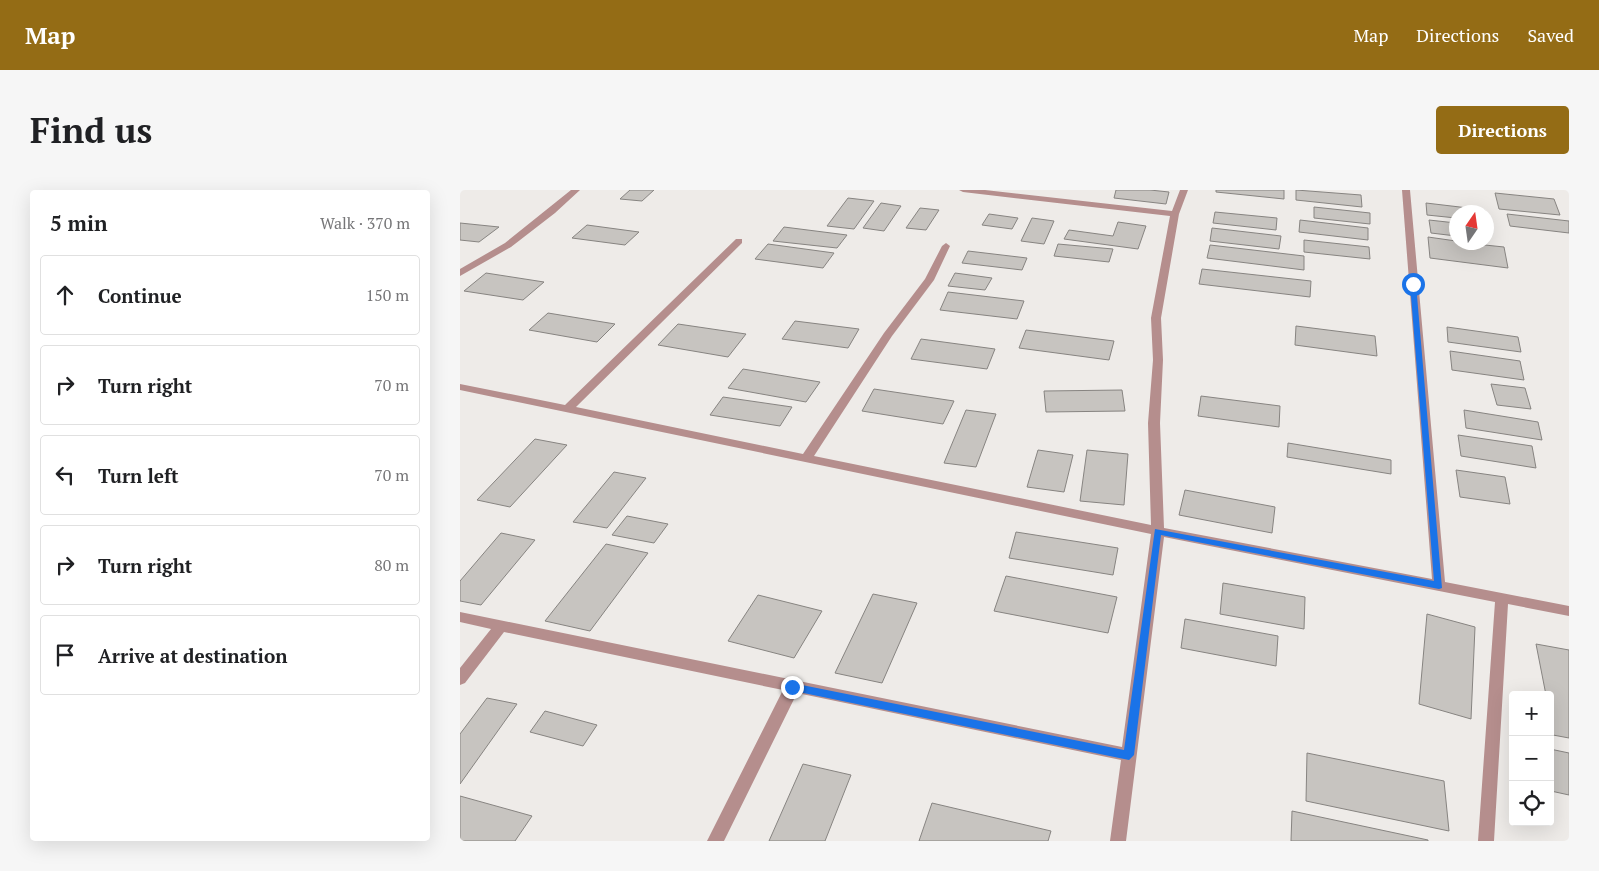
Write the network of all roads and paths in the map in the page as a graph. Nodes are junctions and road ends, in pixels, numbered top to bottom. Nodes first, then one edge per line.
1 (576, 190) edge
2 (963, 190) edge
3 (1184, 190) edge
4 (1406, 190) edge
5 (1174, 214) junction
6 (739, 241) dead end
7 (946, 246) dead end
8 (460, 274) edge
9 (460, 387) edge
10 (567, 410) junction
11 (806, 459) junction
12 (1158, 531) junction
13 (1439, 585) junction
14 (1502, 598) junction
15 (1569, 611) edge
16 (460, 617) edge
17 (500, 627) junction
18 (460, 679) edge
19 (792, 687) junction
20 (1129, 755) junction
21 (715, 841) edge
22 (1118, 841) edge
23 (1486, 841) edge

1 - 8 street
2 - 5 street
3 - 5 street
4 - 13 street
5 - 12 street
6 - 10 street
7 - 11 street
9 - 10 street
10 - 11 street
11 - 12 street
12 - 13 street
12 - 20 street
13 - 14 street
14 - 15 street
14 - 23 street
16 - 17 street
17 - 18 street
17 - 19 street
19 - 20 street
19 - 21 street
20 - 22 street

